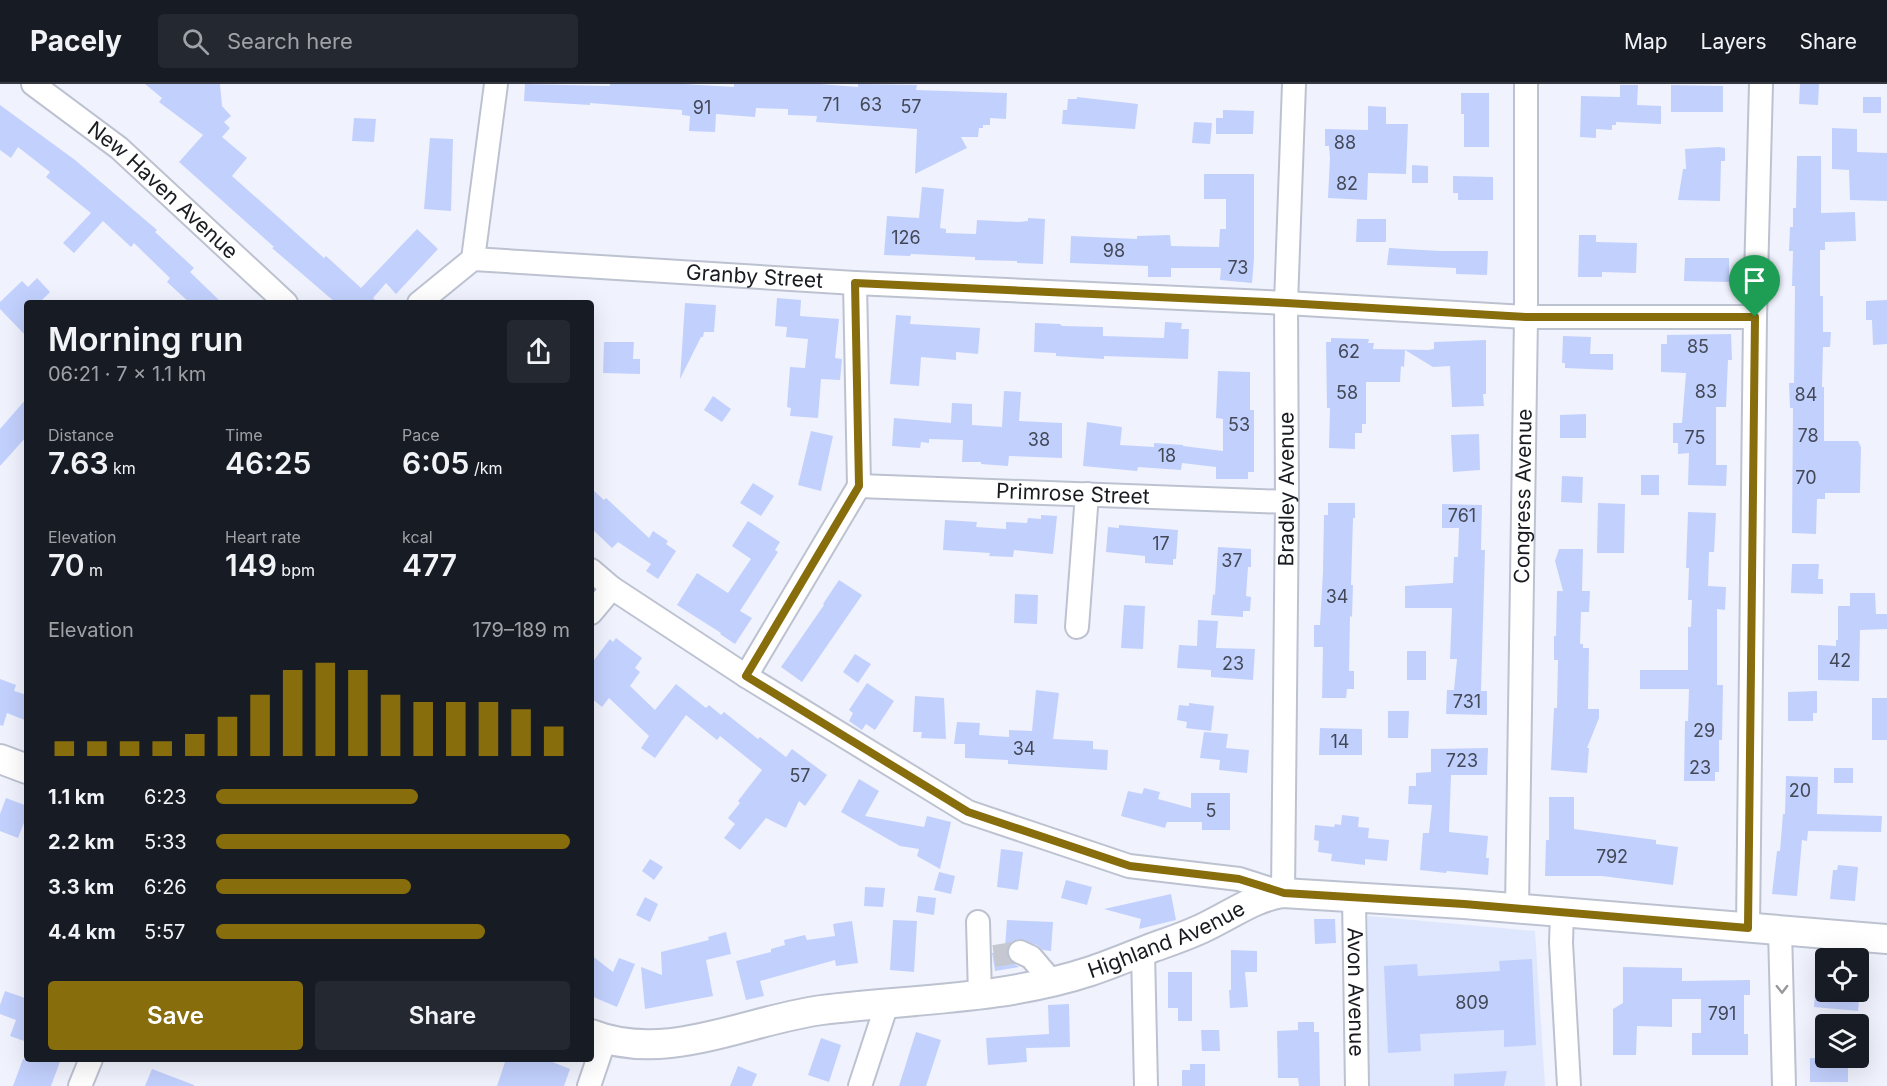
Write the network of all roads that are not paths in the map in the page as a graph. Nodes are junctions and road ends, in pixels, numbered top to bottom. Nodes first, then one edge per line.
1 (33, 84) edge
2 (496, 84) edge
3 (1294, 84) edge
4 (1526, 84) edge
5 (1761, 84) edge
6 (473, 260) junction
7 (855, 283) junction
8 (283, 300) edge
9 (423, 300) edge
10 (1286, 303) junction
11 (1526, 317) junction
12 (1755, 317) junction
13 (859, 486) junction
14 (1087, 494) junction
15 (1287, 502) junction
16 (594, 573) edge
17 (612, 588) junction
18 (594, 609) edge
19 (1077, 627) dead end
20 (746, 676) junction
21 (0, 759) edge
22 (24, 768) edge
23 (1284, 893) junction
24 (1354, 898) junction
25 (1516, 908) junction
26 (1562, 912) junction
27 (978, 922) dead end
28 (1748, 928) junction
29 (1780, 930) junction
30 (1887, 939) edge
31 (1143, 952) junction
32 (1024, 957) dead end
33 (1053, 982) junction
34 (980, 995) junction
35 (887, 1004) junction
36 (598, 1037) edge
37 (594, 1059) edge
38 (90, 1062) edge
39 (593, 1062) edge
40 (80, 1086) edge
41 (589, 1086) edge
42 (860, 1086) edge
43 (1146, 1086) edge
44 (1357, 1086) edge
45 (1569, 1086) edge
46 (1784, 1086) edge

1 - 8 street, New Haven Avenue
2 - 6 street
3 - 10 street, Bradley Avenue
4 - 11 street, Congress Avenue
5 - 12 street
6 - 7 street, Granby Street
6 - 9 street
7 - 10 street, Granby Street
7 - 13 street
10 - 11 street, Granby Street
10 - 15 street, Bradley Avenue
11 - 12 street, Granby Street
11 - 25 street, Congress Avenue
12 - 28 street
13 - 14 street, Primrose Street
13 - 20 street
14 - 15 street, Primrose Street
14 - 19 street
15 - 23 street, Bradley Avenue
16 - 17 street
17 - 18 street
17 - 20 street
20 - 23 street
21 - 22 main road
23 - 24 main road, Highland Avenue
23 - 31 main road, Highland Avenue
24 - 25 main road, Highland Avenue
24 - 44 street, Avon Avenue
25 - 26 main road, Highland Avenue
26 - 28 main road, Highland Avenue
26 - 45 street
27 - 34 street
28 - 29 main road, Highland Avenue
29 - 30 main road, Highland Avenue
29 -> 46 street
31 - 33 main road, Highland Avenue
31 - 43 street
32 - 33 street
33 - 34 main road, Highland Avenue
34 - 35 main road, Highland Avenue
35 - 36 main road, Highland Avenue
35 - 42 street
36 - 37 street
38 - 40 street
39 - 41 street

